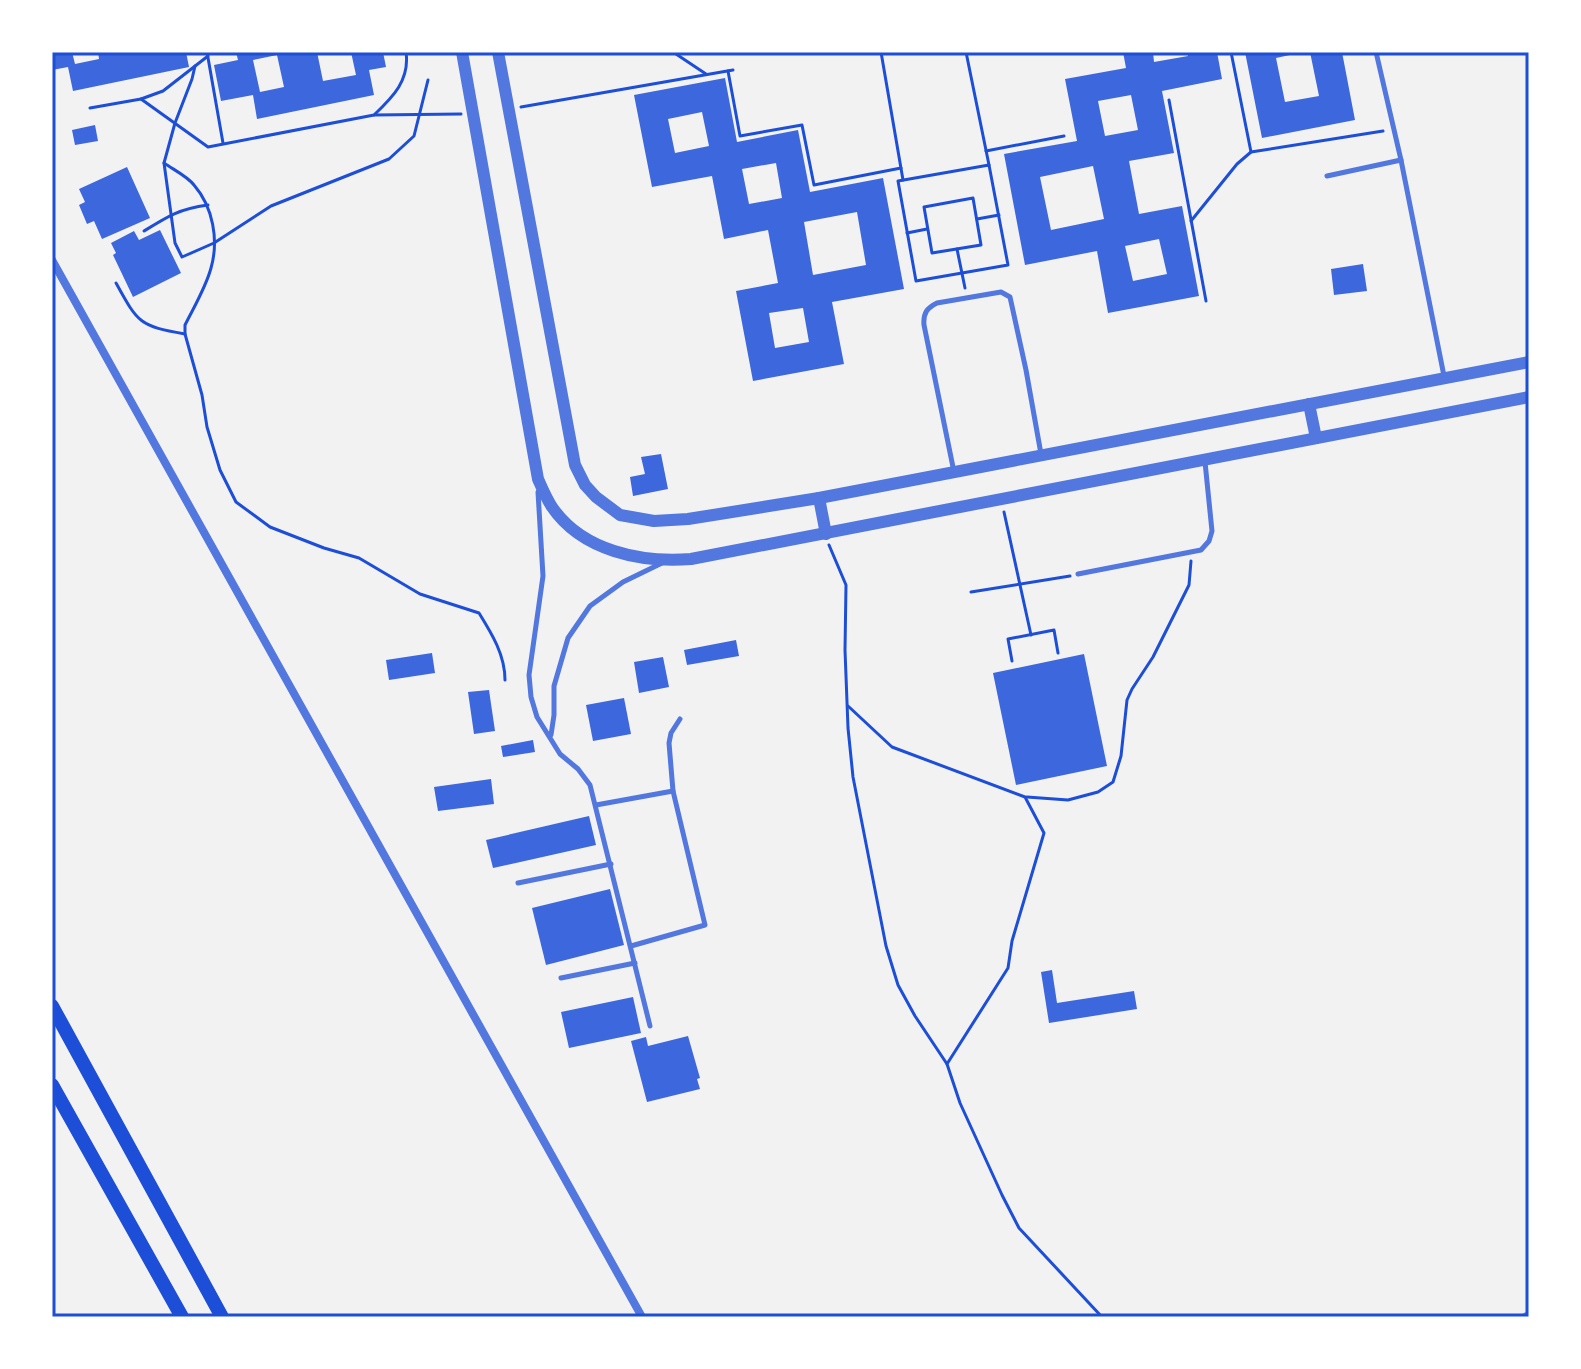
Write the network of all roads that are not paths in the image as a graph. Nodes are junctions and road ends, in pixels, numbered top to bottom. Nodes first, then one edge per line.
1 (462, 52) edge
2 (498, 52) edge
3 (1376, 52) edge
4 (1401, 160) junction
5 (1327, 176) dead end
6 (52, 260) edge
7 (1529, 362) edge
8 (1445, 380) junction
9 (1529, 397) edge
10 (1309, 404) junction
11 (1316, 438) junction
12 (1042, 455) junction
13 (1205, 461) junction
14 (954, 473) junction
15 (538, 479) junction
16 (819, 498) junction
17 (826, 534) junction
18 (667, 561) junction
19 (1078, 574) road end
20 (680, 719) dead end
21 (551, 736) junction
22 (673, 791) junction
23 (596, 805) junction
24 (611, 864) junction
25 (518, 883) dead end
26 (631, 946) junction
27 (635, 963) junction
28 (561, 978) dead end
29 (52, 1006) edge
30 (650, 1026) dead end
31 (52, 1085) edge
32 (182, 1317) edge
33 (222, 1317) edge
34 (642, 1317) edge

1 - 15 street
2 - 16 street
3 - 4 lane
4 - 5 lane
4 - 8 lane
6 - 34 street
7 - 8 street
8 - 10 street
9 - 11 street
10 - 11 street
10 - 12 street
11 - 13 street
12 - 14 street
12 - 14 lane
13 - 17 street
13 - 19 lane
14 - 16 street
15 - 18 street
15 - 21 lane
16 - 17 street
17 - 18 street
18 - 21 lane
20 - 22 lane
21 - 23 lane
22 - 23 lane
22 - 26 lane
23 - 24 lane
24 - 25 lane
24 - 26 lane
26 - 27 lane
27 - 28 lane
27 - 30 lane
29 - 33 main road
31 - 32 main road

